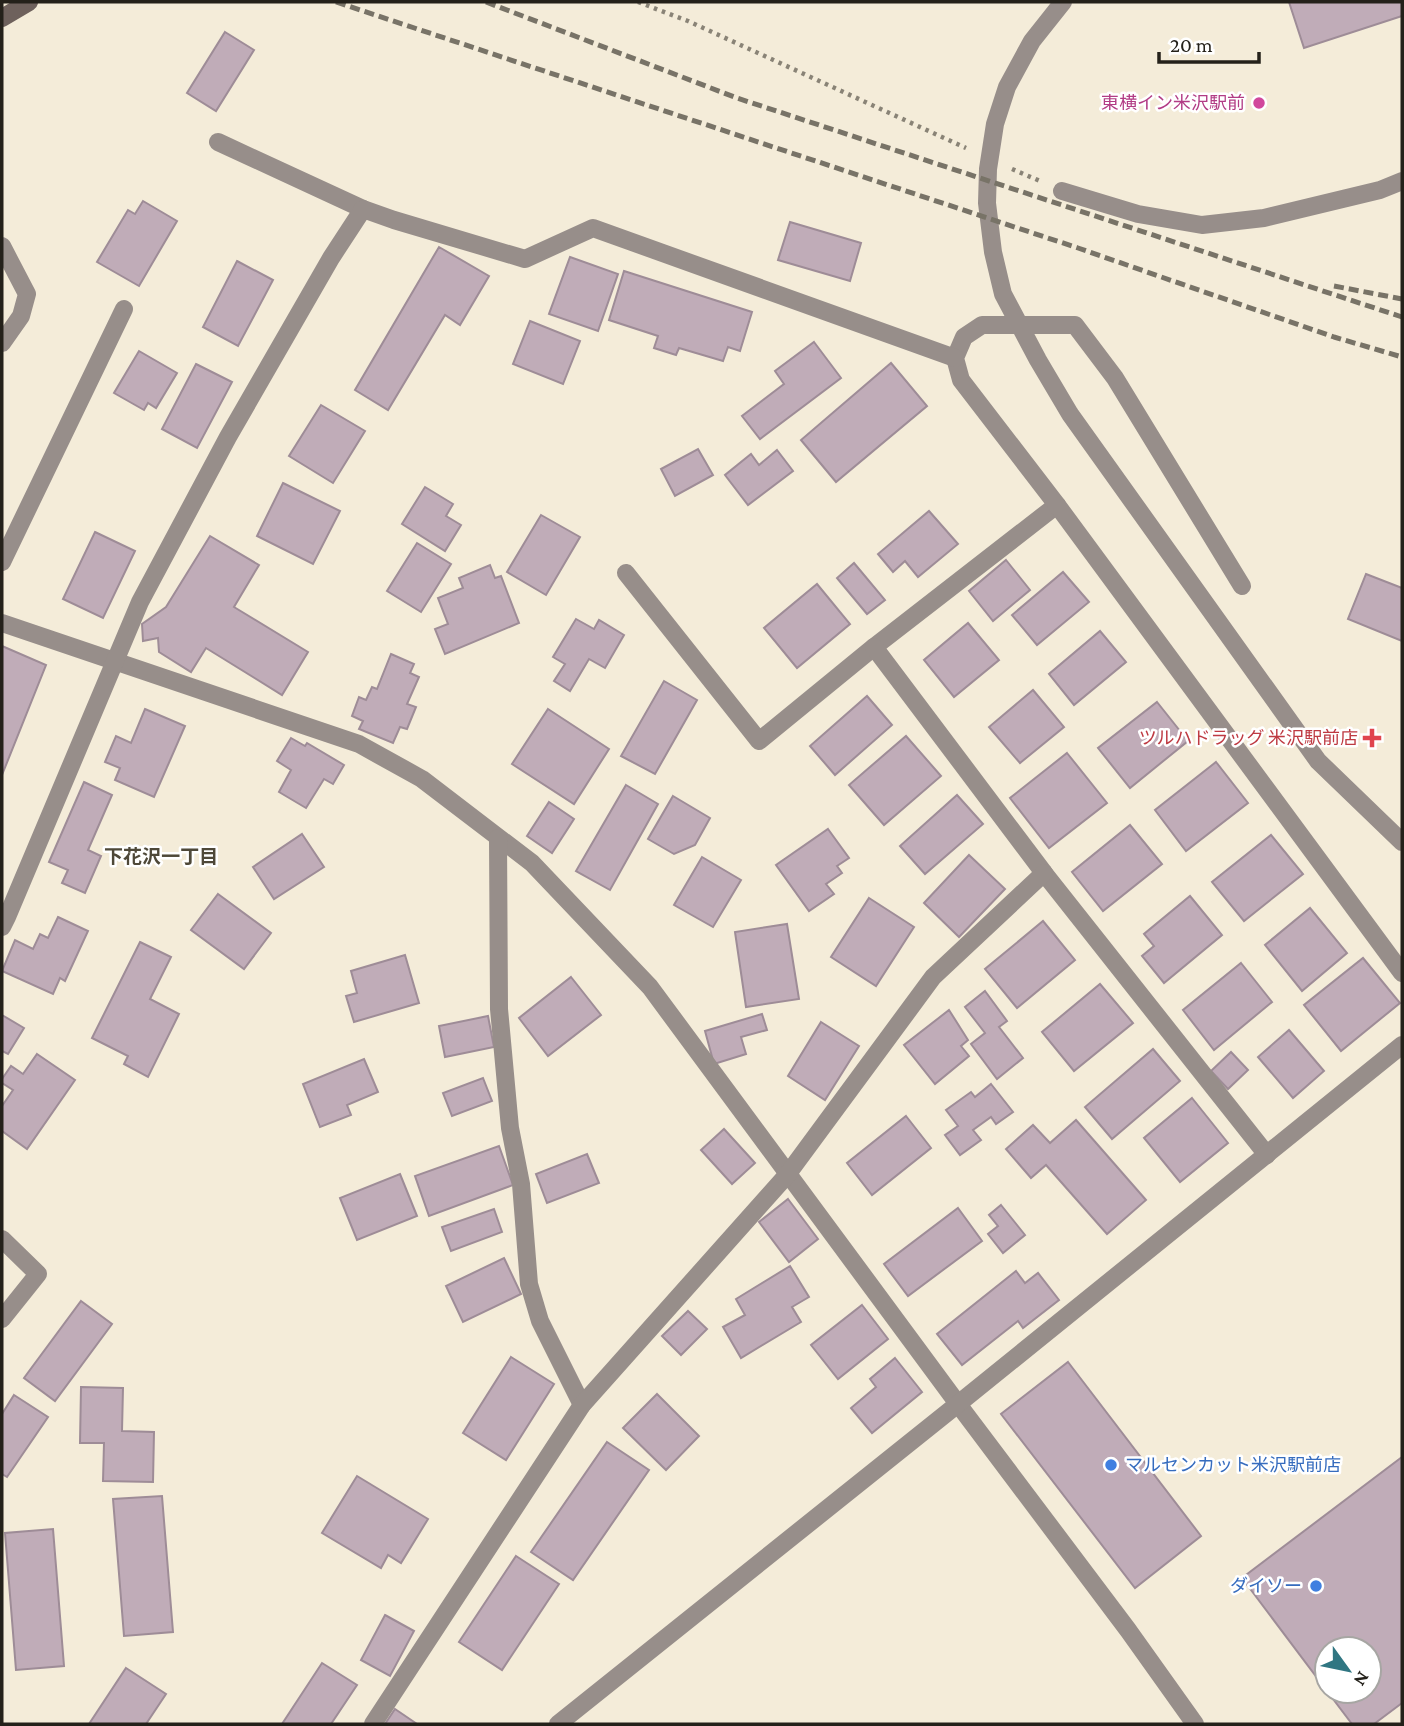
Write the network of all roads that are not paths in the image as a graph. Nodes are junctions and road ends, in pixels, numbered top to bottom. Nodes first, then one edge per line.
1 (29, 2) edge
2 (1063, 2) edge
3 (2, 18) edge
4 (218, 142) dead end
5 (1402, 181) edge
6 (1062, 191) road end
7 (363, 209) junction
8 (2, 246) edge
9 (124, 309) dead end
10 (2, 343) edge
11 (955, 358) junction
12 (1057, 505) junction
13 (2, 562) edge
14 (626, 573) dead end
15 (1242, 586) dead end
16 (2, 623) edge
17 (874, 647) junction
18 (115, 663) junction
19 (498, 838) junction
20 (1402, 842) edge
21 (1044, 873) junction
22 (2, 927) edge
23 (1402, 974) edge
24 (1402, 1045) edge
25 (1267, 1155) junction
26 (787, 1175) junction
27 (2, 1240) edge
28 (2, 1319) edge
29 (958, 1404) junction
30 (582, 1405) junction
31 (373, 1724) edge
32 (558, 1724) edge
33 (1195, 1724) edge

1 - 3 street
2 - 20 street
4 - 7 street
5 - 6 street
7 - 11 street
7 - 18 street
8 - 10 street
9 - 13 street
11 - 12 street
11 - 15 street
12 - 17 street
12 - 23 street
14 - 17 street
16 - 18 street
17 - 21 street
18 - 19 street
18 - 22 street
19 - 26 street
19 - 30 street
21 - 25 street
21 - 26 street
24 - 25 street
25 - 29 street
26 - 29 street
26 - 30 street
27 - 28 street
29 - 32 street
29 - 33 street
30 - 31 street

